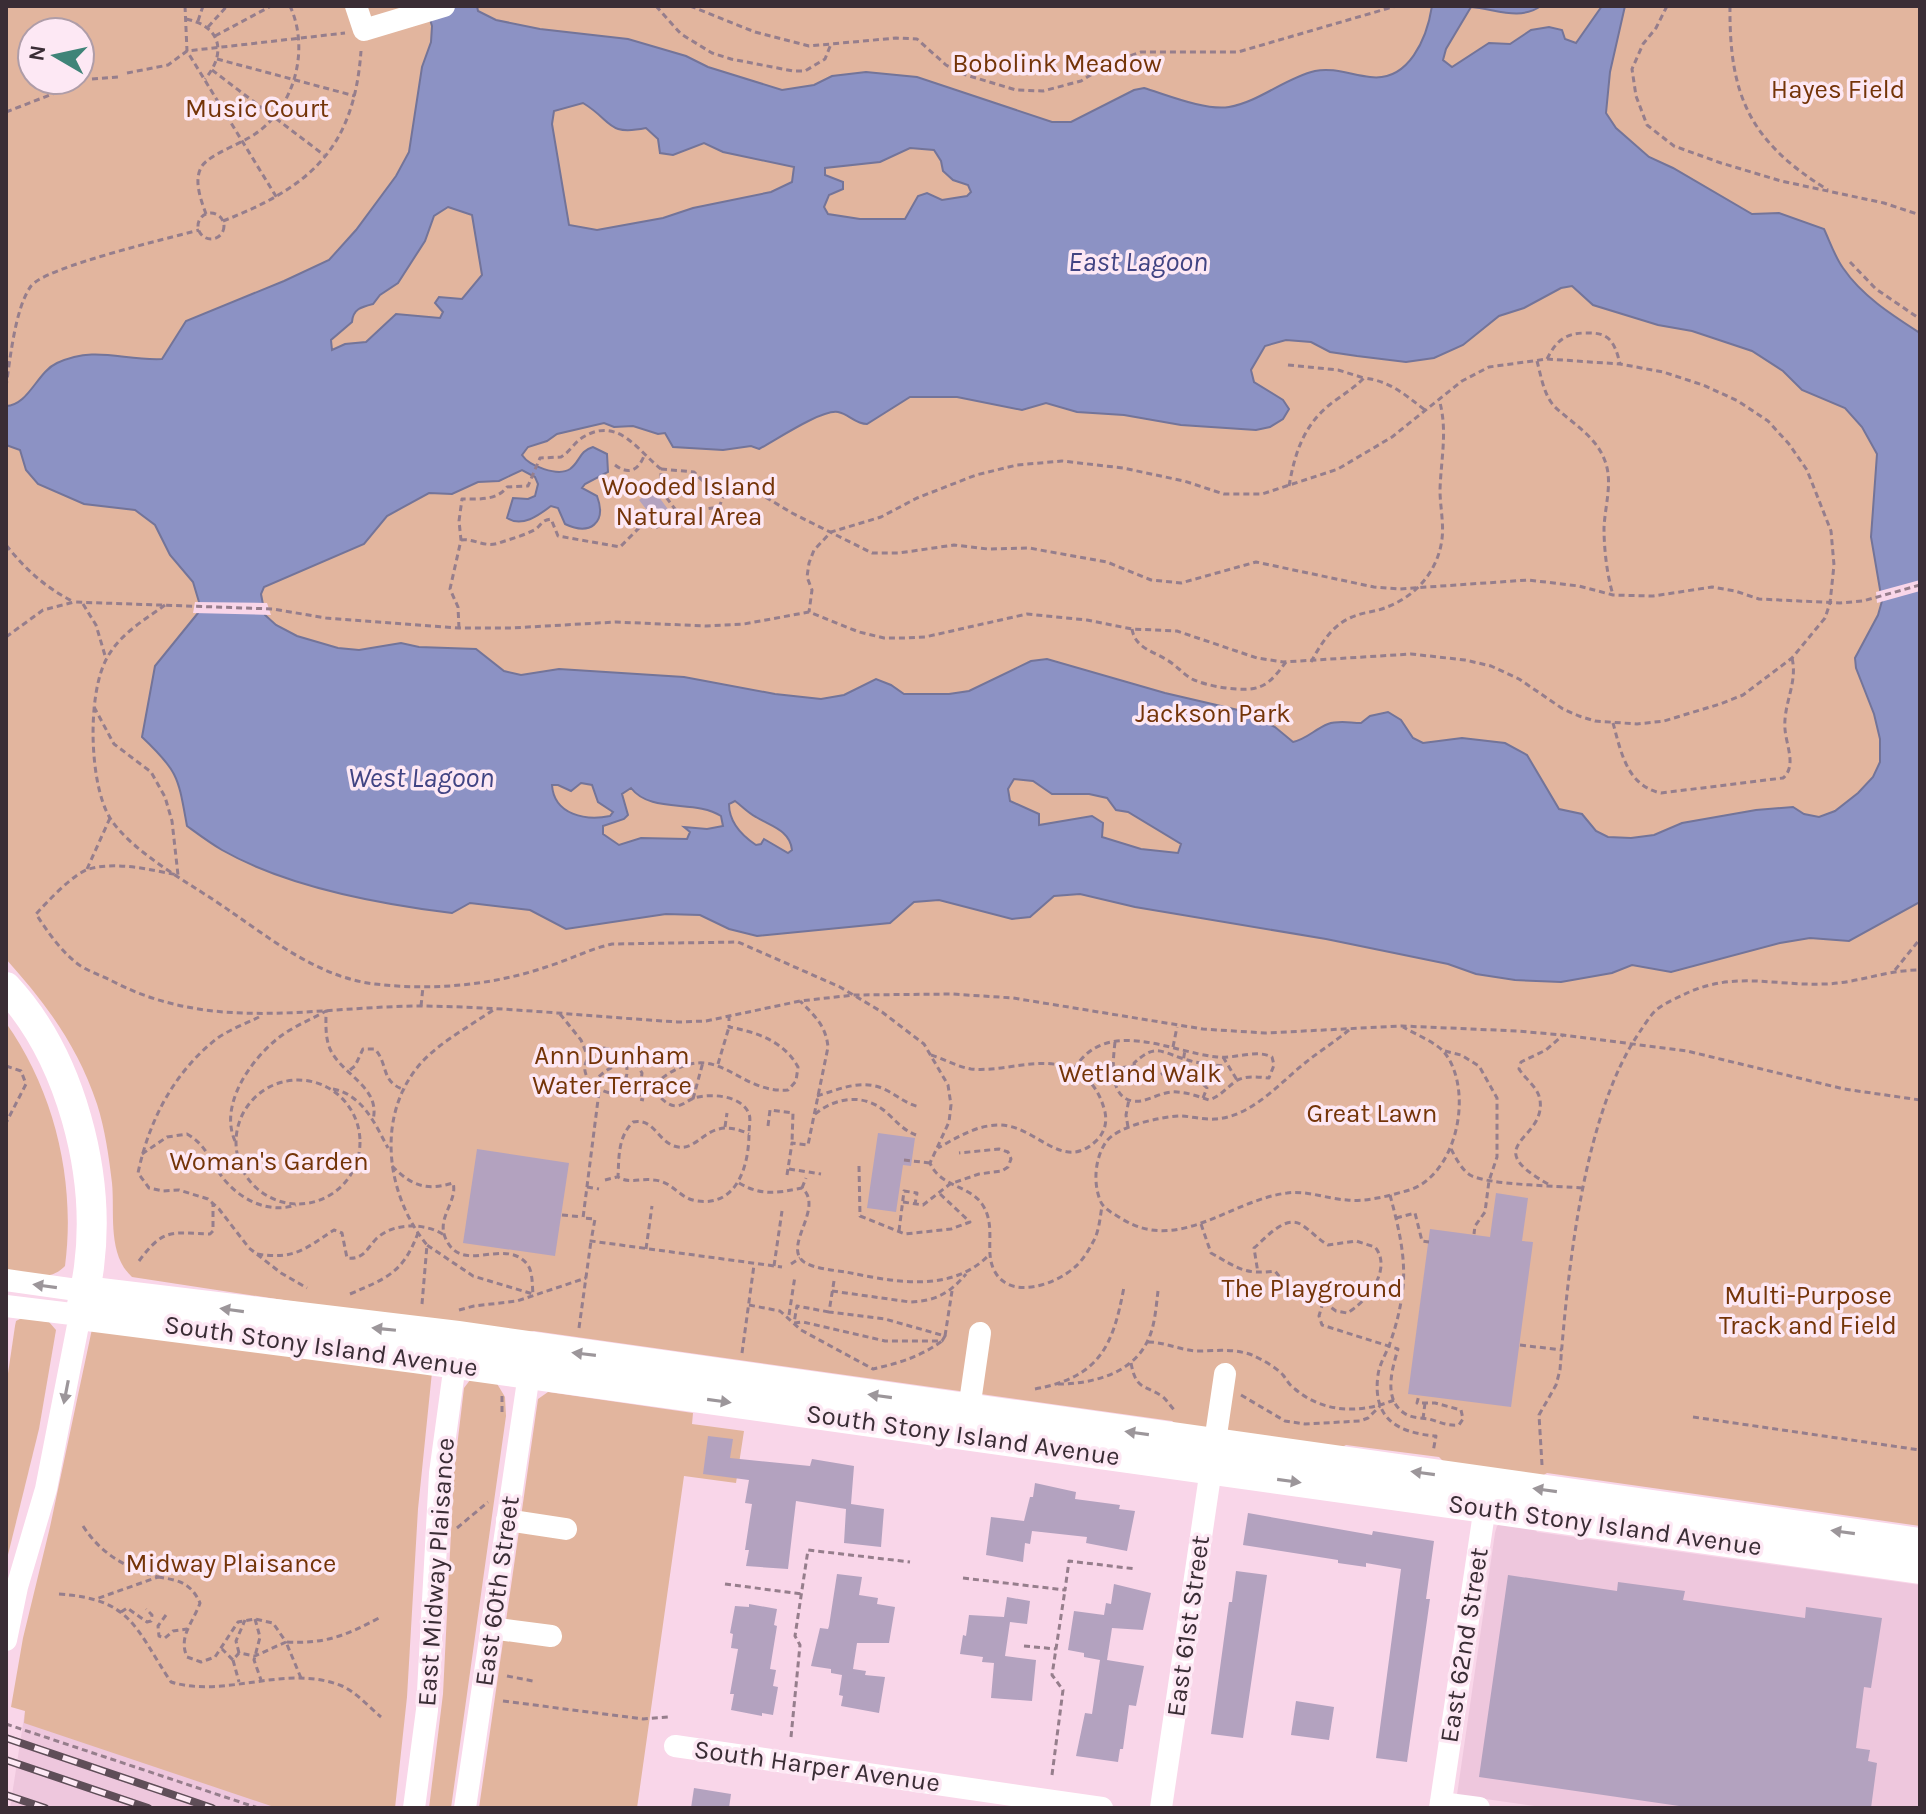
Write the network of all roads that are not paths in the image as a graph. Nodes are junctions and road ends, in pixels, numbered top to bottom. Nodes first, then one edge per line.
1 (356, 6) edge
2 (436, 8) edge
3 (6, 987) edge
4 (6, 1280) edge
5 (82, 1303) junction
6 (6, 1306) edge
7 (980, 1333) dead end
8 (457, 1337) junction
9 (529, 1374) junction
10 (1225, 1374) dead end
11 (968, 1421) junction
12 (1213, 1456) junction
13 (1487, 1495) junction
14 (507, 1520) junction
15 (566, 1529) dead end
16 (1920, 1543) edge
17 (1920, 1569) edge
18 (491, 1628) junction
19 (551, 1636) dead end
20 (6, 1640) edge
21 (675, 1746) dead end
22 (1440, 1806) edge
23 (414, 1808) edge
24 (465, 1808) edge
25 (1102, 1808) edge
26 (1161, 1808) edge
27 (1479, 1808) edge

1 - 2 street
3 - 5 main road
5 -> 4 street, South Stony Island Avenue
5 - 6 street, South Stony Island Avenue
5 - 8 main road, South Stony Island Avenue
5 -> 20 street
7 - 11 street
8 - 9 main road, South Stony Island Avenue
11 -> 8 main road, South Stony Island Avenue
8 - 23 street, East Midway Plaisance
9 -> 11 main road, South Stony Island Avenue
9 - 14 street, East 60th Street
10 - 12 street, East 61st Street
11 - 12 main road, South Stony Island Avenue
12 - 13 main road, South Stony Island Avenue
12 - 26 street, East 61st Street
16 -> 13 main road, South Stony Island Avenue
13 - 17 main road, South Stony Island Avenue
13 - 22 street, East 62nd Street
14 - 15 street
14 - 18 street, East 60th Street
18 - 19 street
18 - 24 street, East 60th Street
21 - 25 street, South Harper Avenue
22 - 27 street

